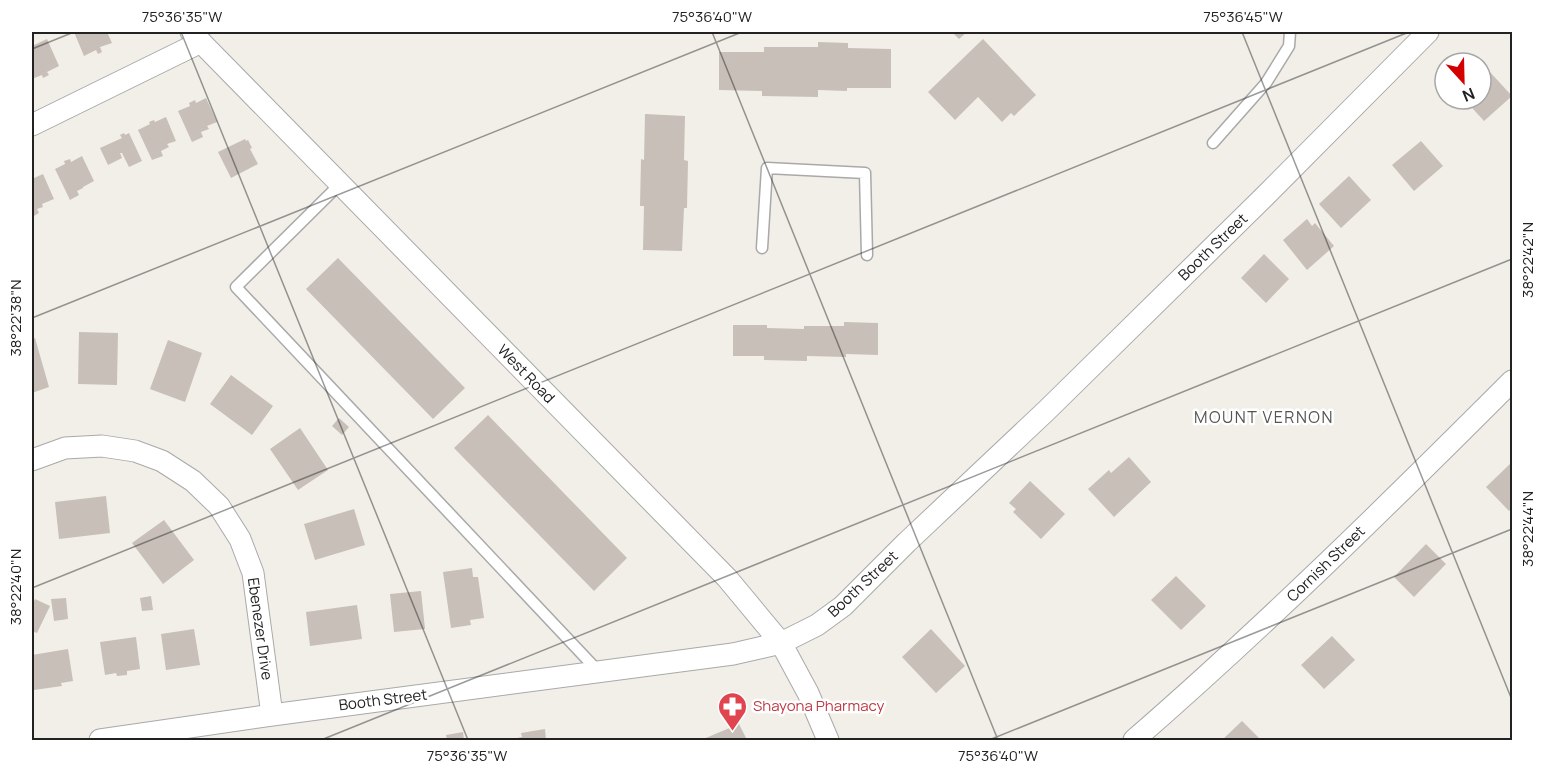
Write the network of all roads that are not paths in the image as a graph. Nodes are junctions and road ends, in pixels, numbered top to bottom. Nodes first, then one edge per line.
1 (1290, 32) edge
2 (1428, 32) edge
3 (196, 37) edge
4 (32, 125) edge
5 (1213, 143) dead end
6 (340, 184) junction
7 (762, 248) dead end
8 (867, 255) dead end
9 (1512, 381) edge
10 (32, 460) edge
11 (781, 643) junction
12 (599, 672) junction
13 (272, 715) junction
14 (100, 741) edge
15 (828, 741) edge
16 (1134, 741) edge

1 - 5 lane
2 - 11 street, Booth Street
3 - 4 street
3 - 6 street, West Road
6 - 11 street, West Road
6 - 12 lane
7 - 8 lane
9 - 16 street, Cornish Street
10 - 13 street, Ebenezer Drive
11 - 12 street, Booth Street
11 - 15 street, West Road
12 - 13 street, Booth Street
13 - 14 street, Booth Street

